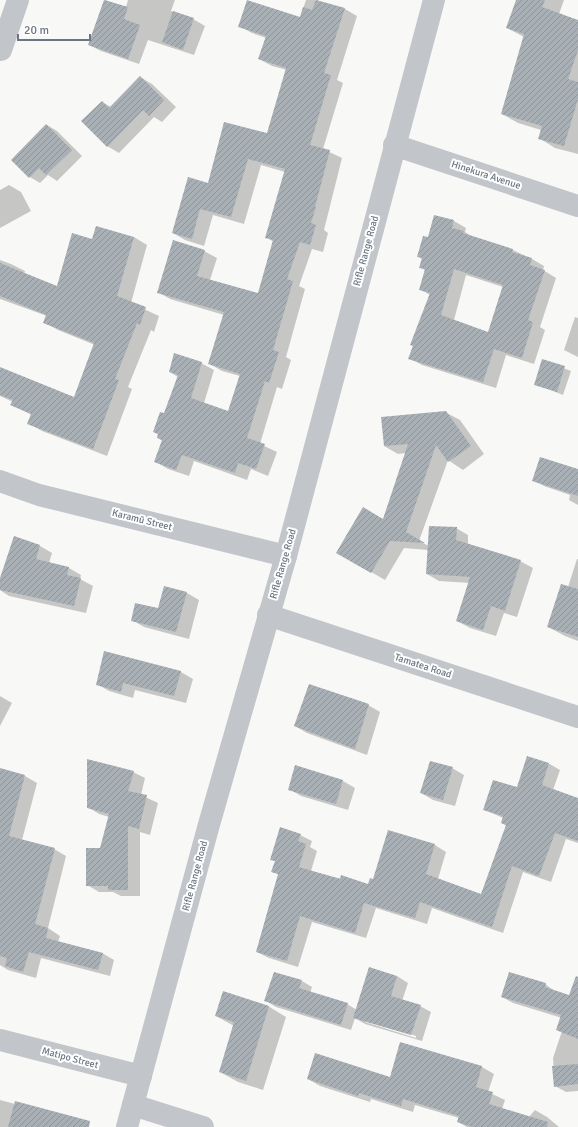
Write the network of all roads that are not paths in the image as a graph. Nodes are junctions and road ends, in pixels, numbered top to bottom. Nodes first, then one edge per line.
1 (18, 0) edge
2 (434, 0) edge
3 (1, 50) edge
4 (394, 145) junction
5 (578, 206) edge
6 (0, 481) edge
7 (286, 556) junction
8 (268, 615) junction
9 (578, 717) edge
10 (0, 1040) edge
11 (141, 1076) junction
12 (133, 1105) junction
13 (127, 1127) edge
14 (203, 1127) edge

1 - 3 street
2 - 4 street, Rifle Range Road
4 - 5 street, Hinekura Avenue
4 - 7 street, Rifle Range Road
6 - 7 street, Karamū Street
7 - 8 street, Rifle Range Road
8 - 9 street, Tamatea Road
8 - 11 street, Rifle Range Road
10 - 11 street, Matipo Street
11 - 12 street, Rifle Range Road
12 - 13 street, Rifle Range Road
12 - 14 street

